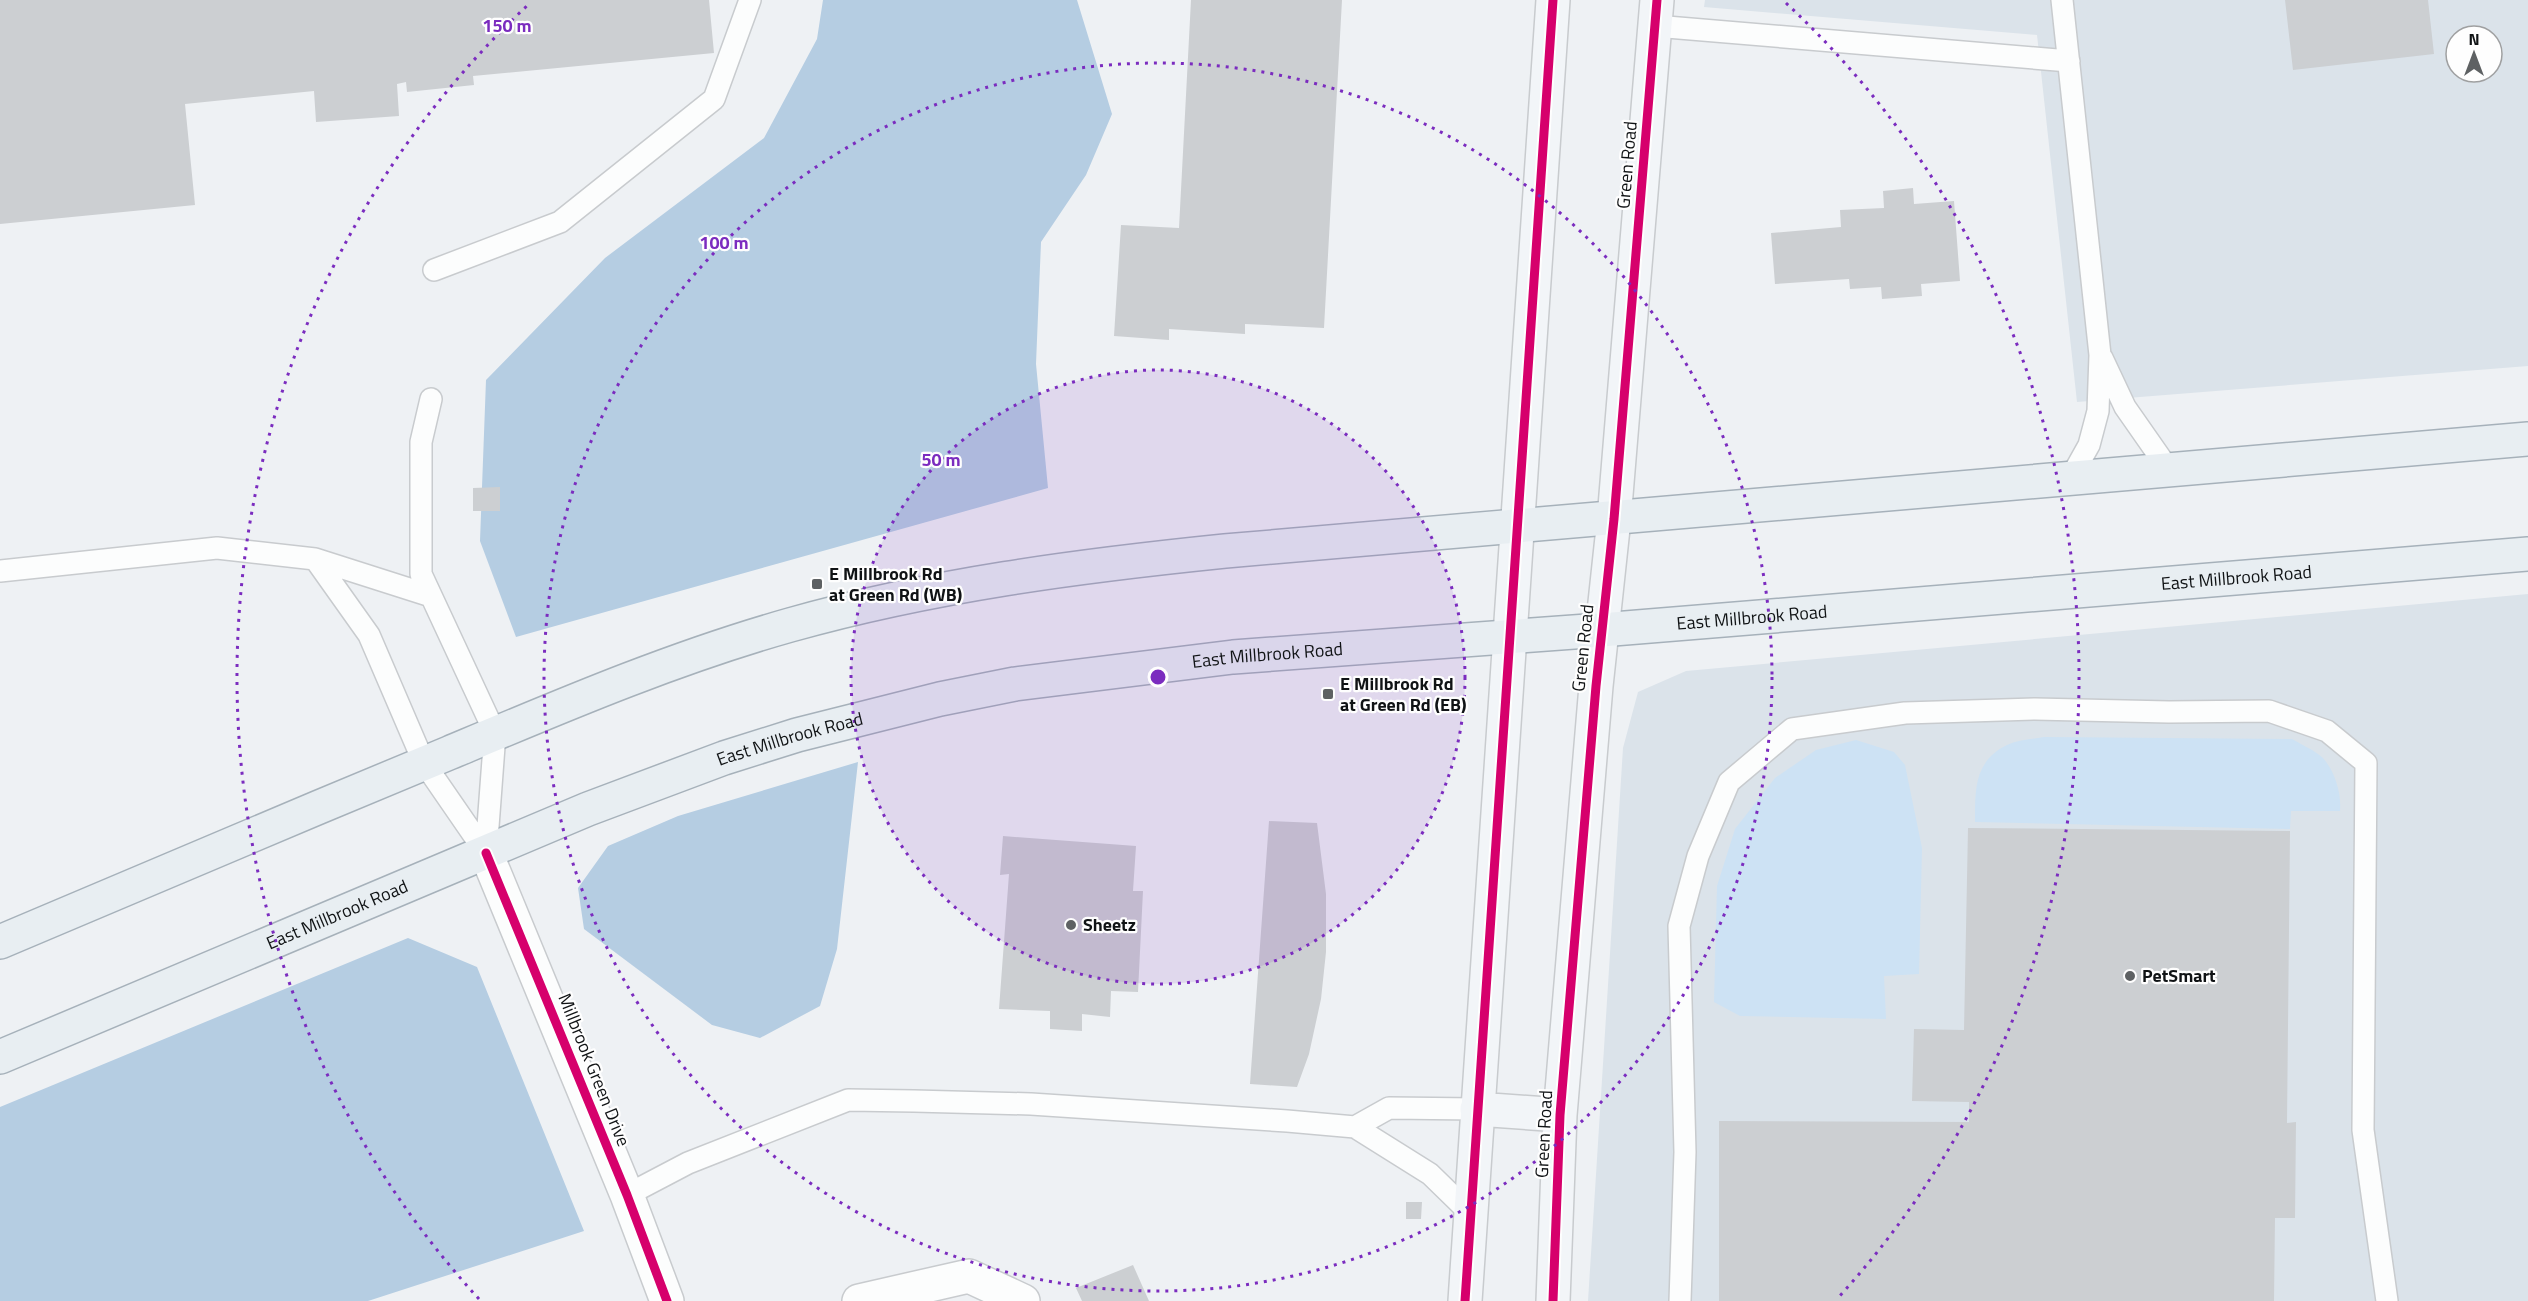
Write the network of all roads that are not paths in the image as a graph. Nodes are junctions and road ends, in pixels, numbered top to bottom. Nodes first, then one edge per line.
1 (750, 0) edge
2 (1553, 0) edge
3 (2062, 0) edge
4 (1656, 13) edge
5 (2069, 61) junction
6 (434, 270) dead end
7 (2100, 355) junction
8 (432, 399) dead end
9 (2528, 439) edge
10 (2169, 470) junction
11 (2070, 478) junction
12 (1614, 519) junction
13 (1516, 526) junction
14 (2528, 554) edge
15 (315, 559) junction
16 (0, 571) edge
17 (432, 596) junction
18 (1601, 630) junction
19 (1510, 635) junction
20 (495, 733) junction
21 (424, 762) junction
22 (486, 853) junction
23 (0, 942) edge
24 (0, 1057) edge
25 (1477, 1109) junction
26 (1560, 1115) junction
27 (1355, 1128) junction
28 (627, 1195) junction
29 (1470, 1213) junction
30 (667, 1301) edge
31 (859, 1301) edge
32 (1023, 1301) edge
33 (1465, 1301) edge
34 (1553, 1301) edge
35 (1680, 1301) edge
36 (2386, 1301) edge

1 - 6 lane
2 - 13 street
3 - 5 lane
4 - 5 lane
4 - 12 street, Green Road
5 - 7 lane
7 - 10 lane
7 - 11 lane
8 - 17 lane
9 - 10 main road
10 - 11 main road
11 - 12 main road
12 - 13 main road
12 - 18 street, Green Road
13 - 19 street
13 - 20 main road
14 - 18 main road, East Millbrook Road
15 - 16 lane
15 - 17 lane
15 - 21 lane
17 - 20 lane
18 - 19 main road, East Millbrook Road
18 - 26 street, Green Road
19 - 22 main road, East Millbrook Road
19 - 25 street
20 - 21 main road
20 - 22 lane
21 - 22 lane
21 - 23 main road
22 - 24 main road, East Millbrook Road
22 - 28 street, Millbrook Green Drive
25 - 26 street
25 - 27 lane
25 - 29 street
26 - 34 street, Green Road
27 - 28 lane
27 - 29 lane
28 - 30 street, Millbrook Green Drive
29 - 33 street
31 - 32 street
35 - 36 lane

